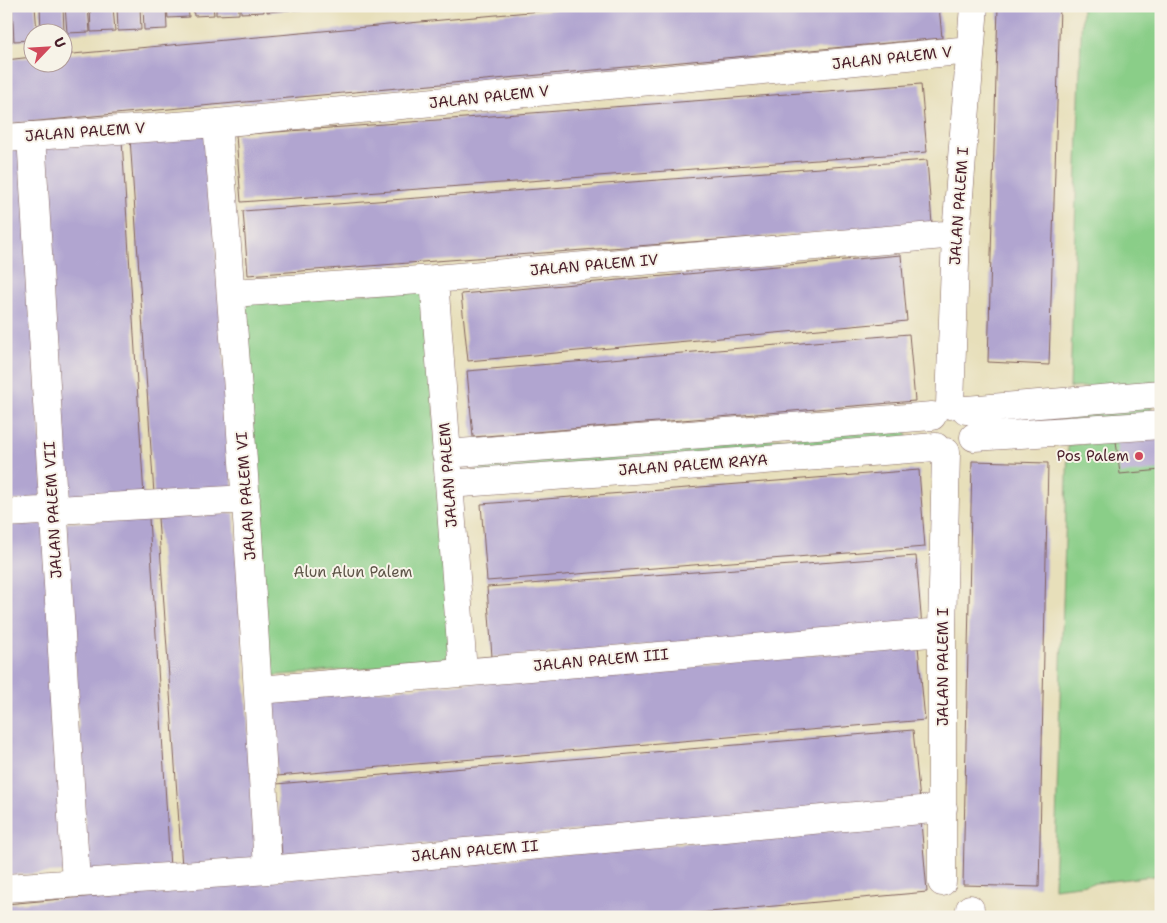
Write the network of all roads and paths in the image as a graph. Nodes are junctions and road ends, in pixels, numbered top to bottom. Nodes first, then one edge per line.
1 (974, 6) edge
2 (970, 50) junction
3 (217, 123) junction
4 (19, 137) edge
5 (956, 234) junction
6 (434, 279) junction
7 (232, 293) junction
8 (1161, 394) edge
9 (949, 411) junction
10 (1161, 425) edge
11 (974, 438) junction
12 (941, 450) junction
13 (446, 454) junction
14 (449, 484) junction
15 (246, 499) junction
16 (53, 511) junction
17 (6, 513) edge
18 (942, 632) junction
19 (463, 672) junction
20 (259, 690) junction
21 (943, 808) junction
22 (268, 870) junction
23 (942, 882) dead end
24 (76, 883) junction
25 (6, 888) edge

1 - 2 street, JALAN PALEM I
2 - 3 street, JALAN PALEM V
2 - 5 street, JALAN PALEM I
3 - 4 street, JALAN PALEM V
3 - 7 street, JALAN PALEM VI
4 - 16 street, JALAN PALEM VII
5 - 6 street, JALAN PALEM IV
5 - 9 street, JALAN PALEM I
6 - 7 street, JALAN PALEM IV
6 - 13 street, JALAN PALEM
7 - 15 street, JALAN PALEM VI
8 - 9 street, JALAN PALEM RAYA
9 - 11 street
9 - 12 street
9 - 13 street, JALAN PALEM RAYA
10 - 11 street
11 - 12 street
12 - 14 street, JALAN PALEM RAYA
12 - 18 street, JALAN PALEM I
13 - 14 street, JALAN PALEM
14 - 19 street, JALAN PALEM
15 - 16 street
15 - 20 street, JALAN PALEM VI
16 - 17 street
16 - 24 street, JALAN PALEM VII
18 - 19 street, JALAN PALEM III
18 - 21 street, JALAN PALEM I
19 - 20 street, JALAN PALEM III
20 - 22 street, JALAN PALEM VI
21 - 22 street, JALAN PALEM II
21 - 23 street, JALAN PALEM I
22 - 24 street, JALAN PALEM II
24 - 25 street, JALAN PALEM II

